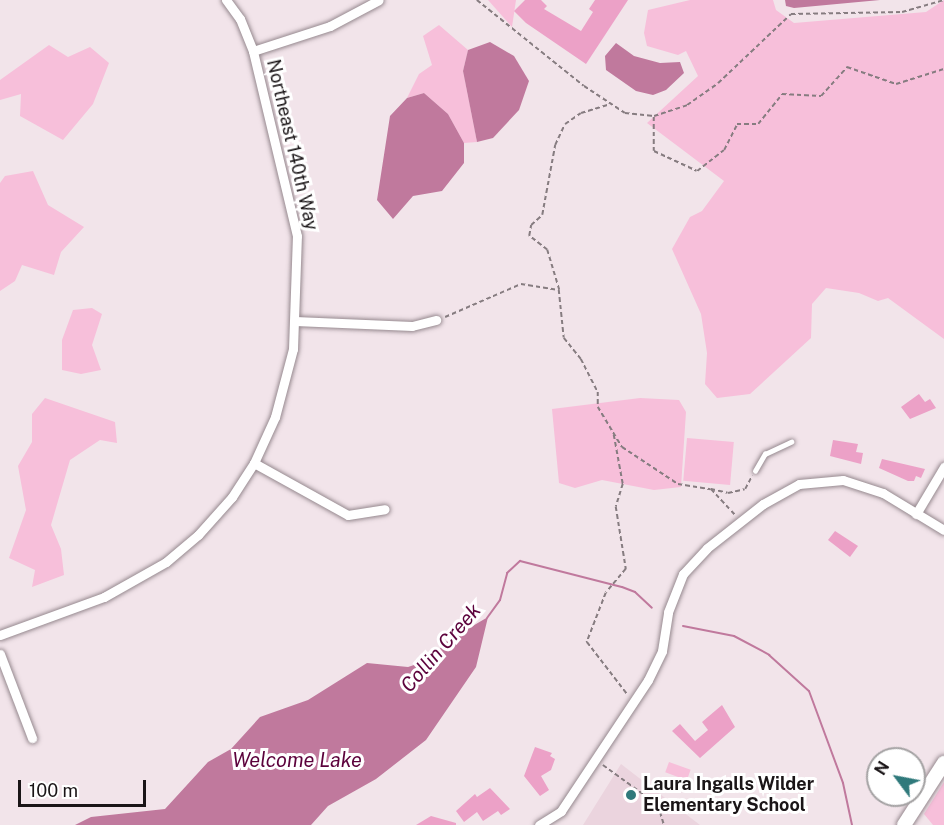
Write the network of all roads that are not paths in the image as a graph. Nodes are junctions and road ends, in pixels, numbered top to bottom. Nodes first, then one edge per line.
1 (226, 0) edge
2 (379, 0) edge
3 (253, 51) junction
4 (436, 320) road end
5 (295, 321) junction
6 (791, 442) dead end
7 (254, 463) junction
8 (944, 466) edge
9 (755, 471) road end
10 (385, 509) dead end
11 (916, 513) junction
12 (944, 530) edge
13 (0, 635) edge
14 (0, 654) edge
15 (32, 738) dead end
16 (944, 763) edge
17 (539, 825) edge
18 (904, 825) edge

1 - 3 street, Northeast 140th Way
2 - 3 street
3 - 5 street, Northeast 140th Way
4 - 5 street
5 - 7 street, Northeast 140th Way
6 - 9 lane
7 - 10 street
7 - 13 street, Northeast 140th Way
8 - 11 street
11 - 12 street
11 - 17 street
14 - 15 street
16 - 18 street

